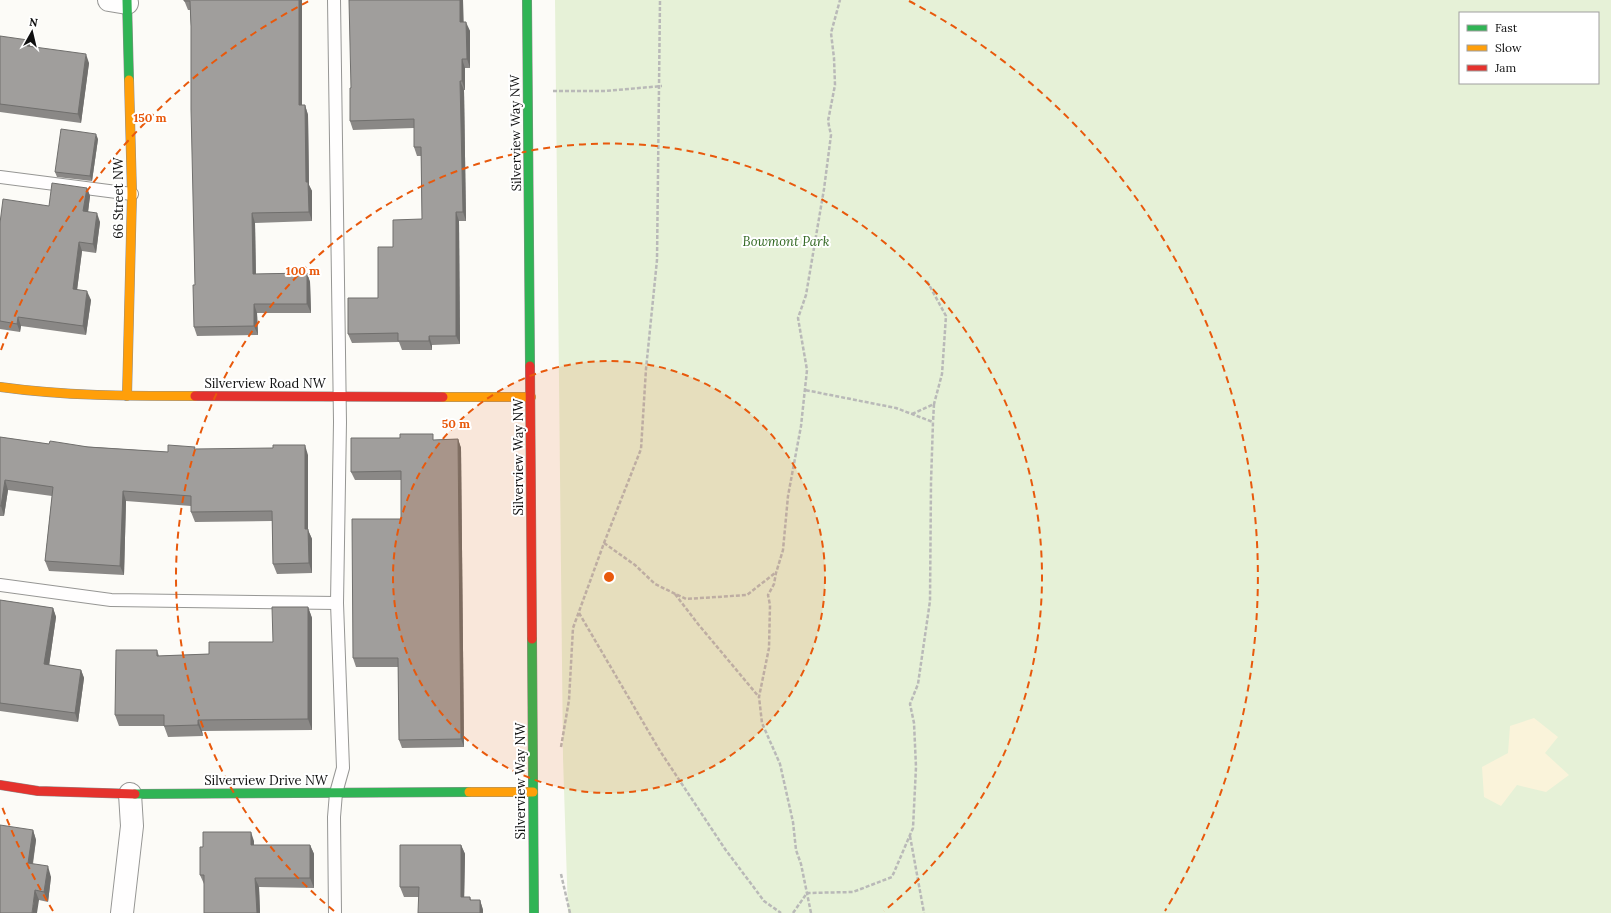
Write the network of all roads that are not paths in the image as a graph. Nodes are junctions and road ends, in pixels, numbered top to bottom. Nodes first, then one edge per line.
1 (334, 0) edge
2 (527, 0) edge
3 (121, 1) edge
4 (0, 177) edge
5 (132, 194) junction
6 (0, 387) edge
7 (127, 396) junction
8 (339, 396) junction
9 (531, 397) junction
10 (0, 584) edge
11 (337, 604) junction
12 (0, 785) edge
13 (336, 792) junction
14 (534, 792) junction
15 (130, 794) junction
16 (122, 913) edge
17 (335, 913) edge
18 (534, 913) edge

1 - 8 lane
2 - 9 street, Silverview Way NW
3 - 5 street, 66 Street NW
4 - 5 lane
5 - 7 street, 66 Street NW
6 - 7 street, Silverview Road NW
7 - 8 street, Silverview Road NW
8 - 9 street, Silverview Road NW
8 - 11 lane
9 - 14 street, Silverview Way NW
10 - 11 lane
11 - 13 lane
12 - 15 street, Silverview Drive NW
13 - 14 street, Silverview Drive NW
13 - 15 street, Silverview Drive NW
13 - 17 lane
14 - 18 street, Silverview Way NW
15 - 16 street

